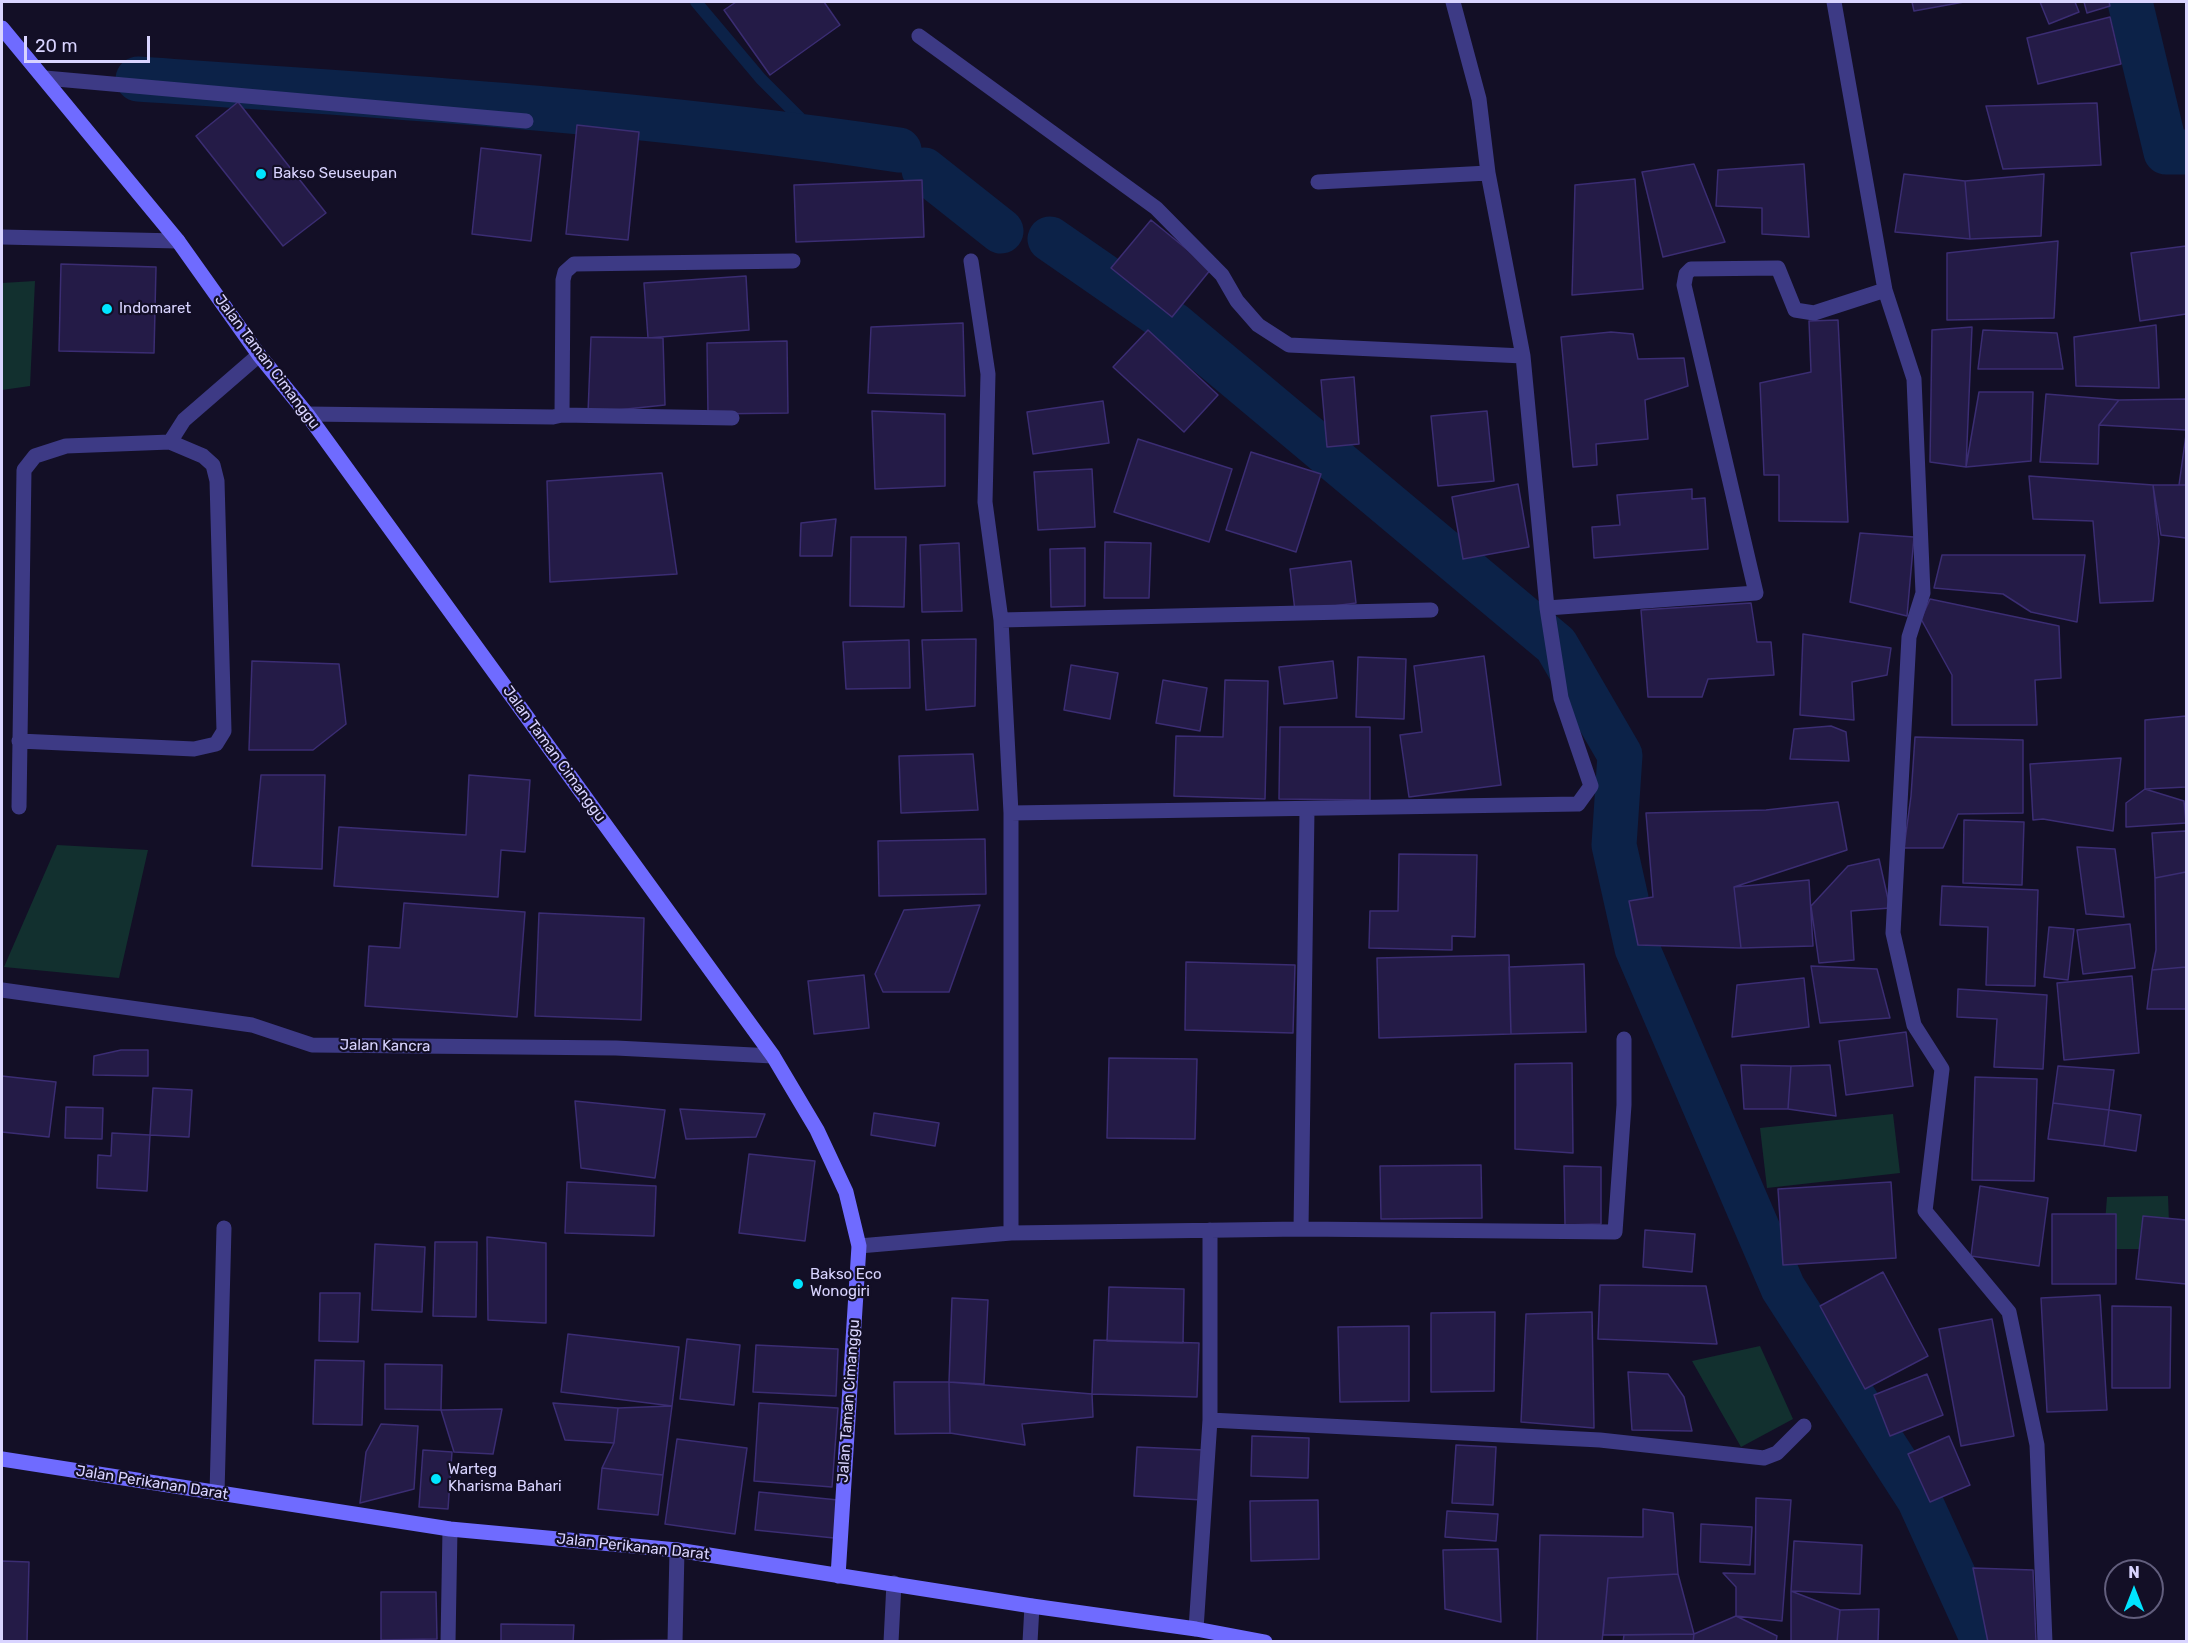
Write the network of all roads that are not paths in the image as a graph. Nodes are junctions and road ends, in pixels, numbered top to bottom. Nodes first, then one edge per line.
1 (1453, 2) edge
2 (1834, 2) edge
3 (2, 28) edge
4 (919, 36) dead end
5 (45, 78) junction
6 (526, 121) dead end
7 (1488, 173) junction
8 (1318, 182) dead end
9 (2, 237) edge
10 (178, 241) junction
11 (793, 261) dead end
12 (971, 261) dead end
13 (1885, 290) junction
14 (259, 355) junction
15 (1523, 356) junction
16 (307, 414) junction
17 (562, 415) junction
18 (732, 418) dead end
19 (170, 442) junction
20 (1547, 608) junction
21 (1431, 610) dead end
22 (1001, 620) junction
23 (19, 741) junction
24 (19, 807) dead end
25 (1307, 810) junction
26 (1011, 813) junction
27 (2, 990) edge
28 (1624, 1039) dead end
29 (773, 1056) junction
30 (224, 1228) dead end
31 (1301, 1229) junction
32 (1210, 1230) junction
33 (1011, 1233) junction
34 (859, 1246) junction
35 (1210, 1420) junction
36 (1804, 1426) dead end
37 (2, 1459) edge
38 (217, 1493) junction
39 (450, 1529) junction
40 (677, 1550) junction
41 (838, 1575) junction
42 (894, 1582) junction
43 (1032, 1606) junction
44 (1196, 1629) junction
45 (448, 1641) edge
46 (675, 1641) edge
47 (891, 1641) edge
48 (1030, 1641) edge
49 (1265, 1641) edge
50 (2044, 1641) edge

1 - 7 street
2 - 13 street
3 - 5 street, Jalan Taman Cimanggu
4 - 15 street
5 - 6 street
5 - 10 street, Jalan Taman Cimanggu
7 - 8 street
7 - 15 street
9 - 10 street
10 - 14 street, Jalan Taman Cimanggu
11 - 17 street
12 - 22 street
13 - 20 street
13 - 50 street
14 - 16 street, Jalan Taman Cimanggu
14 - 19 street
15 - 20 street
16 - 17 street
16 - 29 street, Jalan Taman Cimanggu
17 - 18 street
19 - 23 street
19 - 23 street
20 - 25 street
21 - 22 street
22 - 26 street
23 - 24 street
25 - 26 street
25 - 31 street
26 - 33 street
27 - 29 street, Jalan Kancra
28 - 31 street
29 - 34 street, Jalan Taman Cimanggu
30 - 38 street
31 - 32 street
32 - 33 street
32 - 35 street
33 - 34 street
34 - 41 street, Jalan Taman Cimanggu
35 - 36 street
35 - 44 street
37 - 38 street, Jalan Perikanan Darat
38 - 39 street, Jalan Perikanan Darat
39 - 40 street, Jalan Perikanan Darat
39 - 45 street
40 - 41 street, Jalan Perikanan Darat
40 - 46 street
41 - 42 street, Jalan Perikanan Darat
42 - 43 street, Jalan Perikanan Darat
42 - 47 street
43 - 44 street, Jalan Perikanan Darat
43 - 48 street
44 - 49 street, Jalan Perikanan Darat

